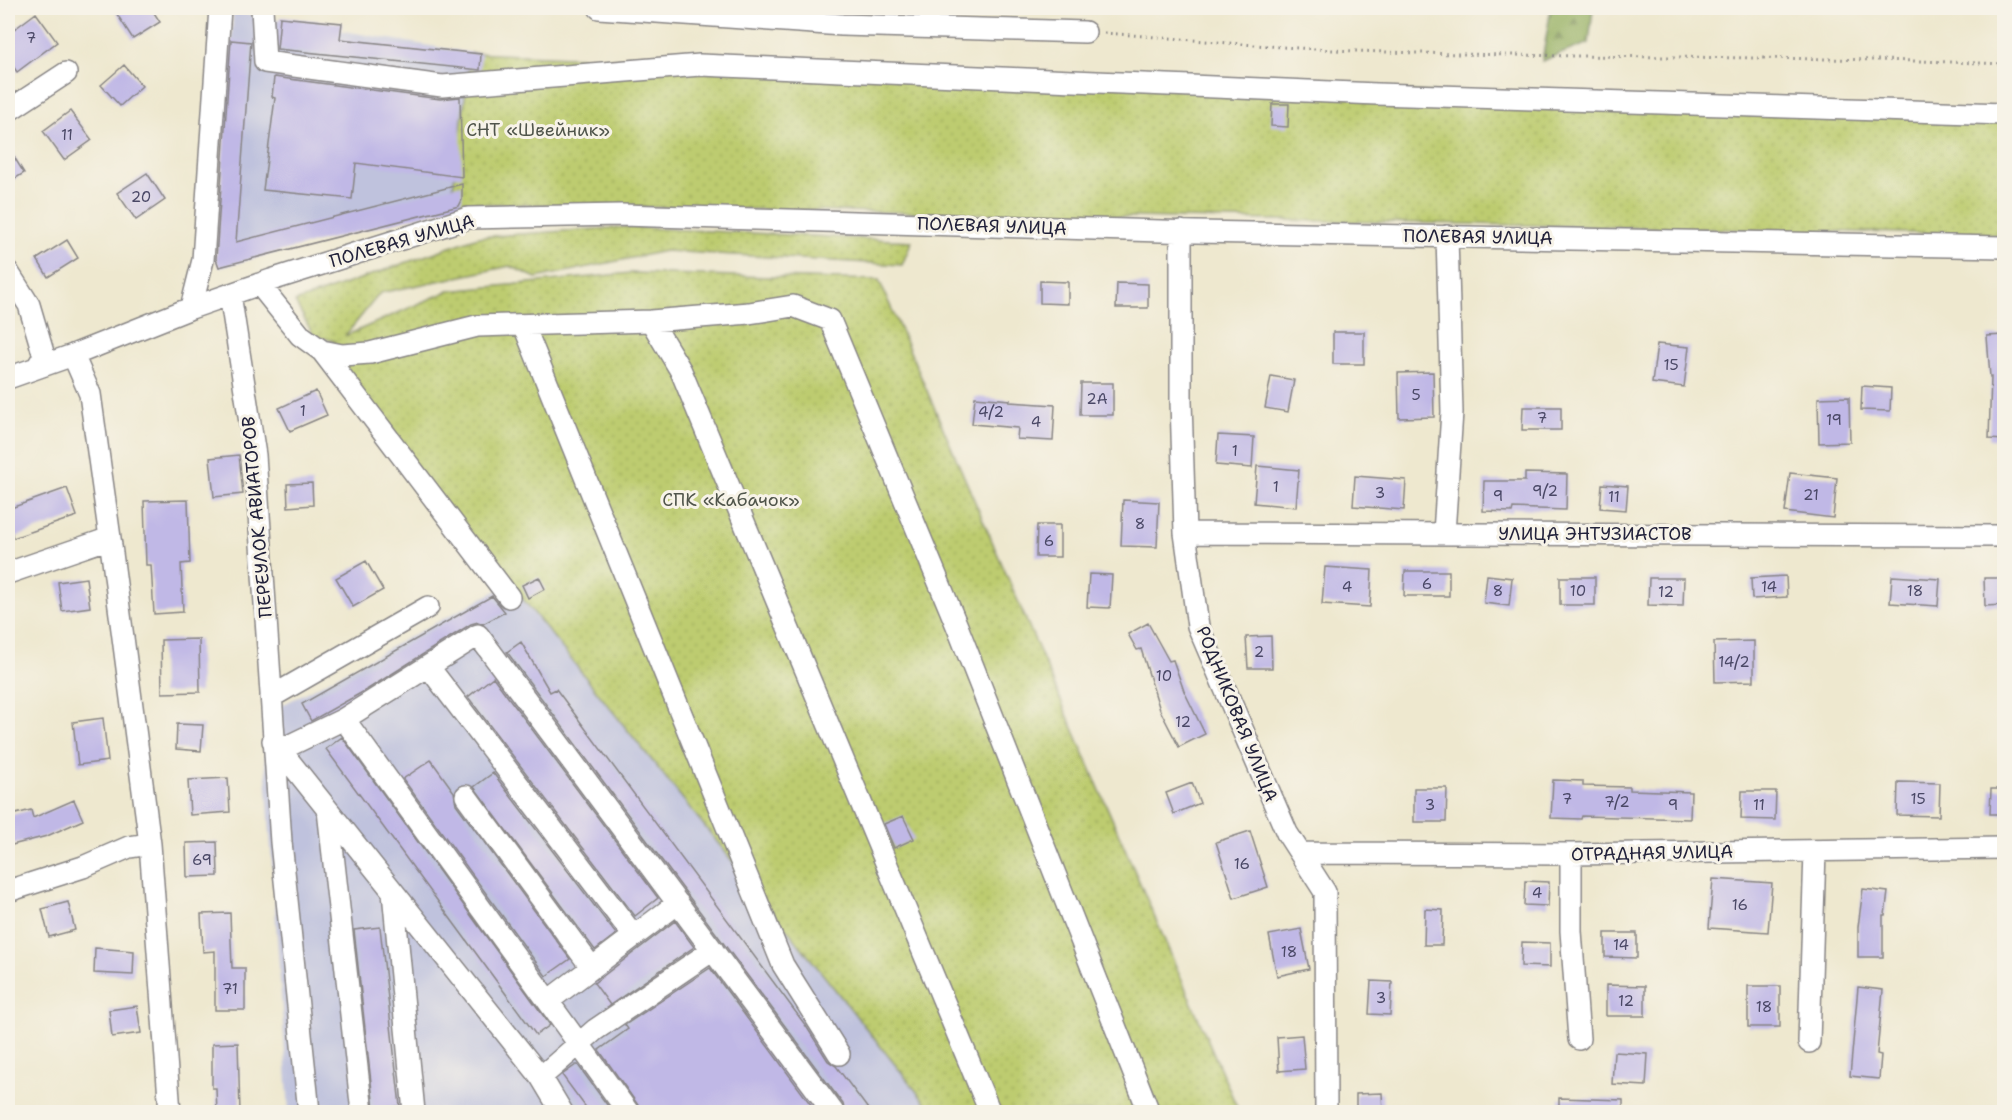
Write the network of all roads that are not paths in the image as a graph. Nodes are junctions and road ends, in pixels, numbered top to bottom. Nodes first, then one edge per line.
1 (220, 8) edge
2 (262, 8) edge
3 (599, 8) edge
4 (1085, 32) road end
5 (66, 72) dead end
6 (8, 111) edge
7 (2004, 114) edge
8 (1181, 231) junction
9 (1447, 236) junction
10 (2004, 247) edge
11 (8, 272) edge
12 (259, 284) junction
13 (230, 294) junction
14 (191, 308) junction
15 (651, 321) junction
16 (524, 326) junction
17 (322, 351) junction
18 (73, 355) junction
19 (38, 366) junction
20 (8, 378) edge
21 (1185, 533) junction
22 (1444, 533) junction
23 (2004, 536) edge
24 (110, 537) junction
25 (8, 573) edge
26 (509, 597) dead end
27 (428, 607) dead end
28 (428, 666) junction
29 (271, 697) junction
30 (344, 719) junction
31 (277, 746) junction
32 (466, 796) dead end
33 (328, 810) junction
34 (150, 844) junction
35 (2004, 848) edge
36 (1815, 851) junction
37 (1300, 853) junction
38 (1571, 854) junction
39 (8, 891) edge
40 (393, 892) junction
41 (678, 903) junction
42 (634, 936) junction
43 (713, 950) junction
44 (592, 968) junction
45 (548, 1001) junction
46 (1579, 1039) dead end
47 (1809, 1042) dead end
48 (579, 1044) junction
49 (839, 1054) dead end
50 (541, 1077) junction
51 (170, 1113) edge
52 (309, 1113) edge
53 (362, 1113) edge
54 (414, 1113) edge
55 (562, 1113) edge
56 (628, 1113) edge
57 (833, 1113) edge
58 (990, 1113) edge
59 (1149, 1113) edge
60 (1326, 1113) edge

1 - 14 street
2 - 7 street
3 - 4 street
5 - 6 street
8 - 9 street, ПОЛЕВАЯ УЛИЦА
8 - 12 street, ПОЛЕВАЯ УЛИЦА
8 - 21 street, РОДНИКОВАЯ УЛИЦА
9 - 10 street, ПОЛЕВАЯ УЛИЦА
9 - 22 street
11 - 19 street
12 - 13 street, ПОЛЕВАЯ УЛИЦА
12 - 17 street
13 - 14 street, ПОЛЕВАЯ УЛИЦА
13 - 29 street, ПЕРЕУЛОК АВИАТОРОВ
14 - 18 street, ПОЛЕВАЯ УЛИЦА
15 - 16 street
15 - 58 street
15 - 59 street
16 - 17 street
16 - 49 street
17 - 26 street
18 - 19 street, ПОЛЕВАЯ УЛИЦА
18 - 24 street
19 - 20 street, ПОЛЕВАЯ УЛИЦА
21 - 22 street, УЛИЦА ЭНТУЗИАСТОВ
21 - 37 street, РОДНИКОВАЯ УЛИЦА
22 - 23 street, УЛИЦА ЭНТУЗИАСТОВ
24 - 25 street
24 - 34 street
27 - 29 street
28 - 30 street
28 - 41 street
28 - 42 street
29 - 31 street, ПЕРЕУЛОК АВИАТОРОВ
30 - 31 street
30 - 45 street
31 - 33 street
31 - 52 street, ПЕРЕУЛОК АВИАТОРОВ
32 - 44 street
33 - 40 street
33 - 53 street
34 - 39 street
34 - 51 street
35 - 36 street, ОТРАДНАЯ УЛИЦА
36 - 38 street, ОТРАДНАЯ УЛИЦА
36 - 47 street
37 - 38 street, ОТРАДНАЯ УЛИЦА
37 - 60 street, РОДНИКОВАЯ УЛИЦА
38 - 46 street
40 - 50 street
40 - 54 street
41 - 42 street
41 - 43 street
42 - 44 street
43 - 48 street
43 - 57 street
44 - 45 street
45 - 48 street
48 - 50 street
48 - 56 street
50 - 55 street

